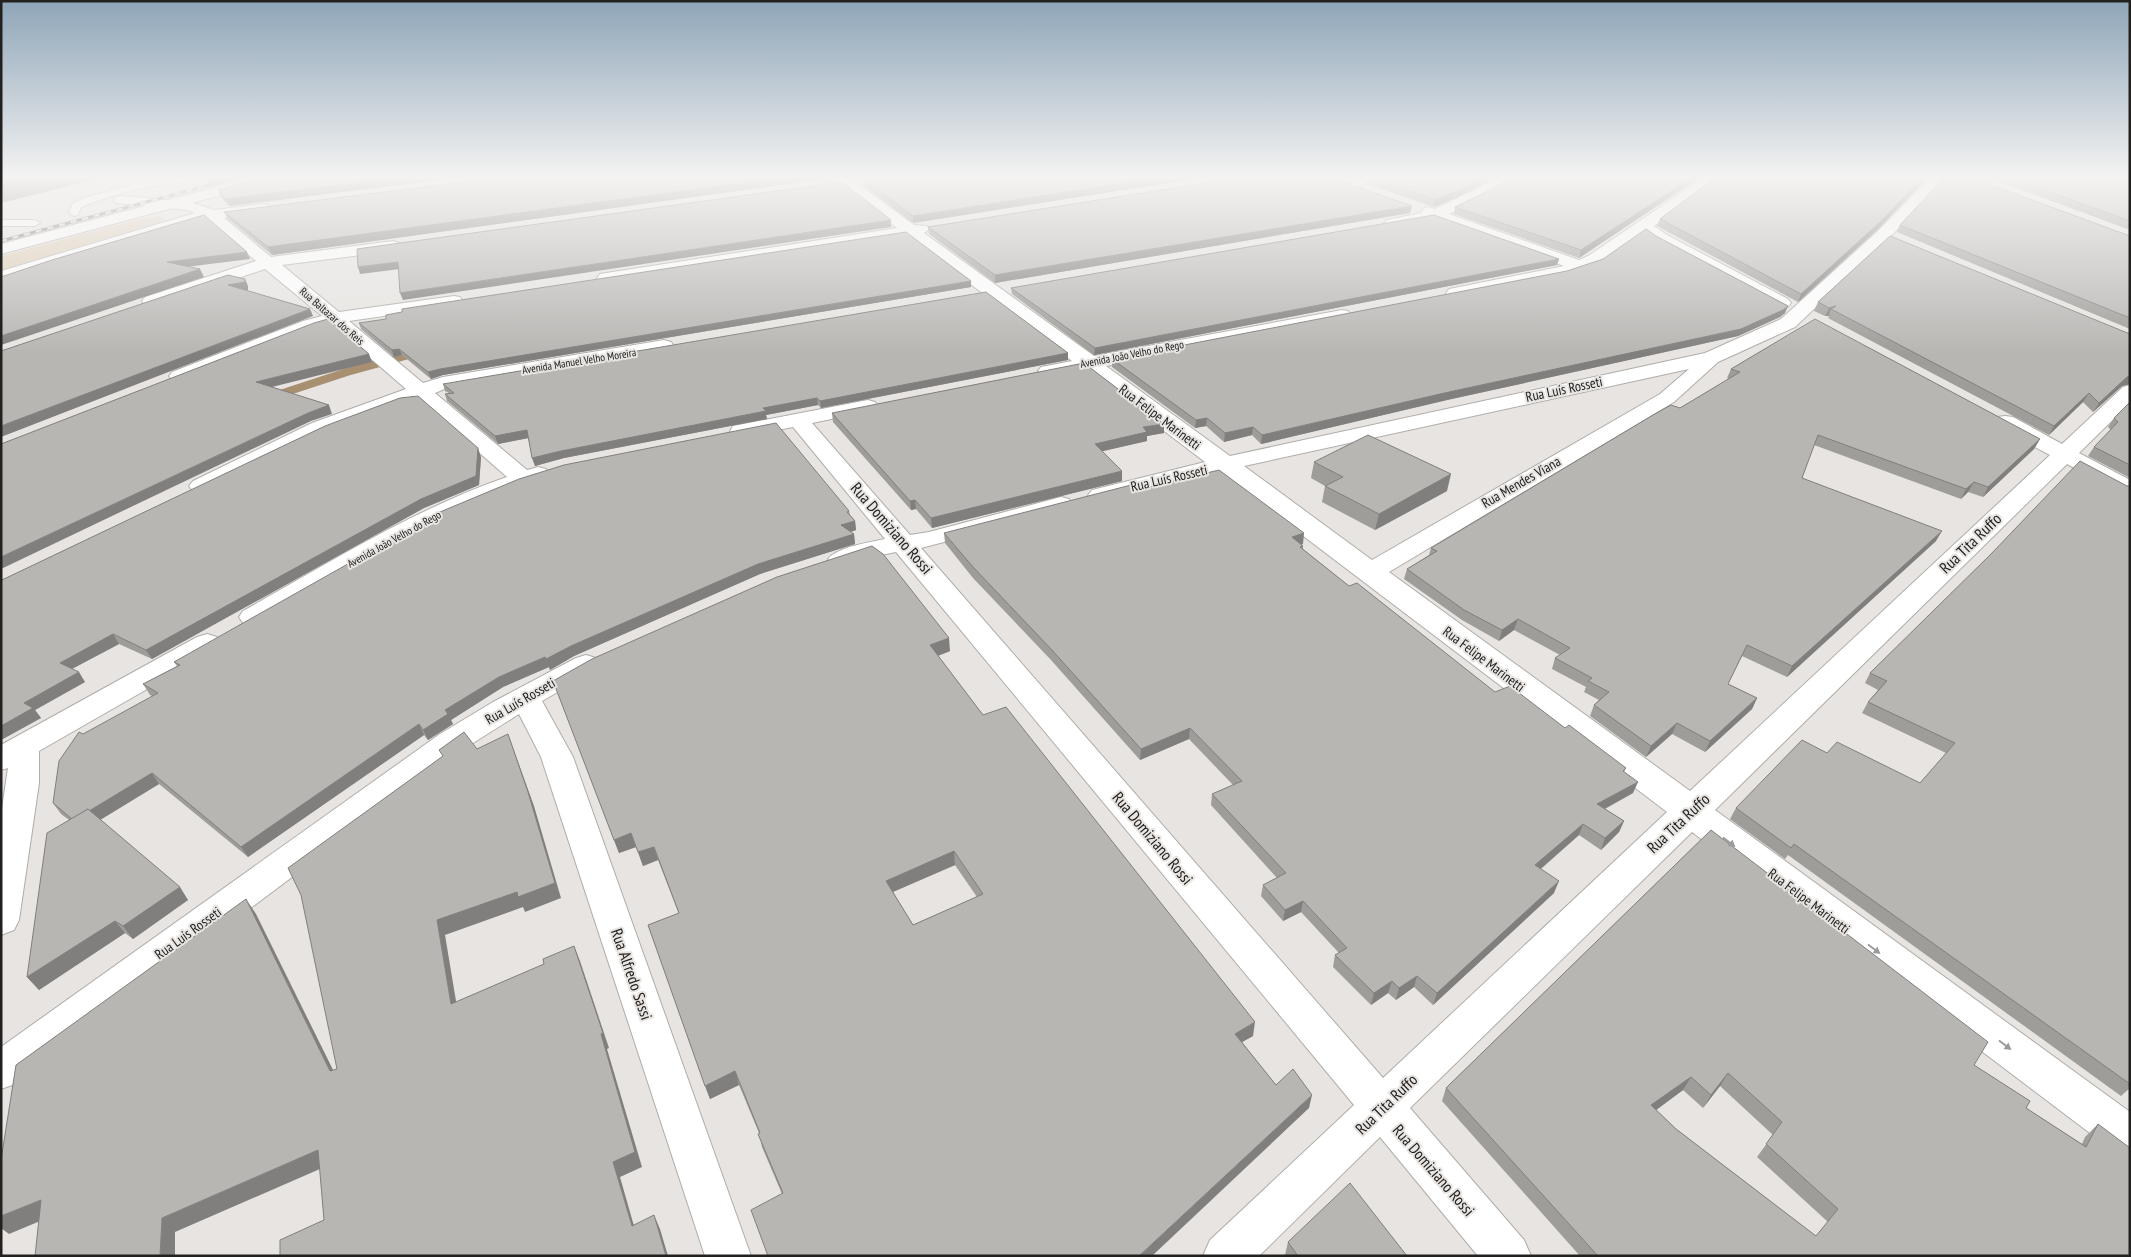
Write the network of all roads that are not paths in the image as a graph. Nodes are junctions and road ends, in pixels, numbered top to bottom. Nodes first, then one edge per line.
1 (51, 237) edge
2 (130, 237) edge
3 (238, 237) edge
4 (868, 237) edge
5 (921, 237) edge
6 (1498, 237) edge
7 (1628, 237) edge
8 (1659, 237) edge
9 (1893, 237) edge
10 (411, 243) edge
11 (1, 250) edge
12 (269, 262) junction
13 (1580, 266) junction
14 (1, 277) edge
15 (590, 280) edge
16 (1003, 290) junction
17 (964, 296) edge
18 (1440, 296) edge
19 (474, 298) edge
20 (140, 305) edge
21 (1362, 311) edge
22 (1808, 317) junction
23 (336, 319) junction
24 (679, 344) edge
25 (1711, 358) junction
26 (1089, 363) junction
27 (1031, 374) edge
28 (1627, 375) junction
29 (165, 382) edge
30 (419, 391) junction
31 (2130, 391) edge
32 (1674, 392) junction
33 (886, 403) edge
34 (1984, 411) edge
35 (798, 420) junction
36 (720, 435) edge
37 (2064, 453) junction
38 (1224, 465) junction
39 (556, 469) edge
40 (522, 478) junction
41 (2130, 489) edge
42 (181, 495) edge
43 (905, 543) junction
44 (816, 567) edge
45 (1368, 573) junction
46 (611, 652) edge
47 (525, 697) junction
48 (13, 753) edge
49 (1690, 813) junction
50 (1, 920) edge
51 (1, 1071) edge
52 (1382, 1108) junction
53 (2130, 1138) edge
54 (728, 1256) edge
55 (1226, 1256) edge
56 (1508, 1256) edge

1 - 11 main road
2 - 14 main road
3 - 12 main road, Rua Baltazar dos Reis
4 - 15 main road
5 - 16 main road, Rua Felipe Marinetti
6 - 13 main road
7 - 13 main road
8 - 22 main road
9 - 22 main road, Rua Luís Rosseti
10 - 12 main road
12 - 20 main road
12 - 23 main road, Rua Baltazar dos Reis
13 - 18 main road
16 - 17 main road
16 - 26 main road, Rua Felipe Marinetti
19 - 23 main road
21 - 26 main road, Avenida João Velho do Rego
22 - 25 main road, Rua Luís Rosseti
23 - 29 main road
23 - 30 main road, Rua Baltazar dos Reis
24 - 30 main road, Avenida Manuel Velho Moreira
25 - 28 main road, Rua Luís Rosseti
25 - 32 main road, Rua Mendes Viana
26 - 27 main road, Avenida João Velho do Rego
26 - 38 main road, Rua Felipe Marinetti
28 - 32 main road
28 - 38 main road, Rua Luís Rosseti
30 - 40 main road, Rua Baltazar dos Reis
30 - 42 main road, Avenida Manuel Velho Moreira
31 - 37 main road, Rua Tita Ruffo
32 - 45 main road, Rua Mendes Viana
33 - 35 main road
34 - 37 main road
35 - 36 main road
35 - 43 main road, Rua Domiziano Rossi
37 - 41 main road
37 - 49 main road, Rua Tita Ruffo
38 - 43 main road, Rua Luís Rosseti
38 - 45 main road, Rua Felipe Marinetti
39 - 40 main road, Avenida João Velho do Rego
40 - 48 main road, Avenida João Velho do Rego
43 - 44 main road, Rua Luís Rosseti
43 - 52 main road, Rua Domiziano Rossi
45 - 49 main road, Rua Felipe Marinetti
46 - 47 main road, Rua Luís Rosseti
47 - 51 main road, Rua Luís Rosseti
47 - 54 main road, Rua Alfredo Sassi
48 - 50 main road
49 - 52 main road, Rua Tita Ruffo
49 -> 53 main road, Rua Felipe Marinetti
52 - 55 main road, Rua Tita Ruffo
52 - 56 main road, Rua Domiziano Rossi

